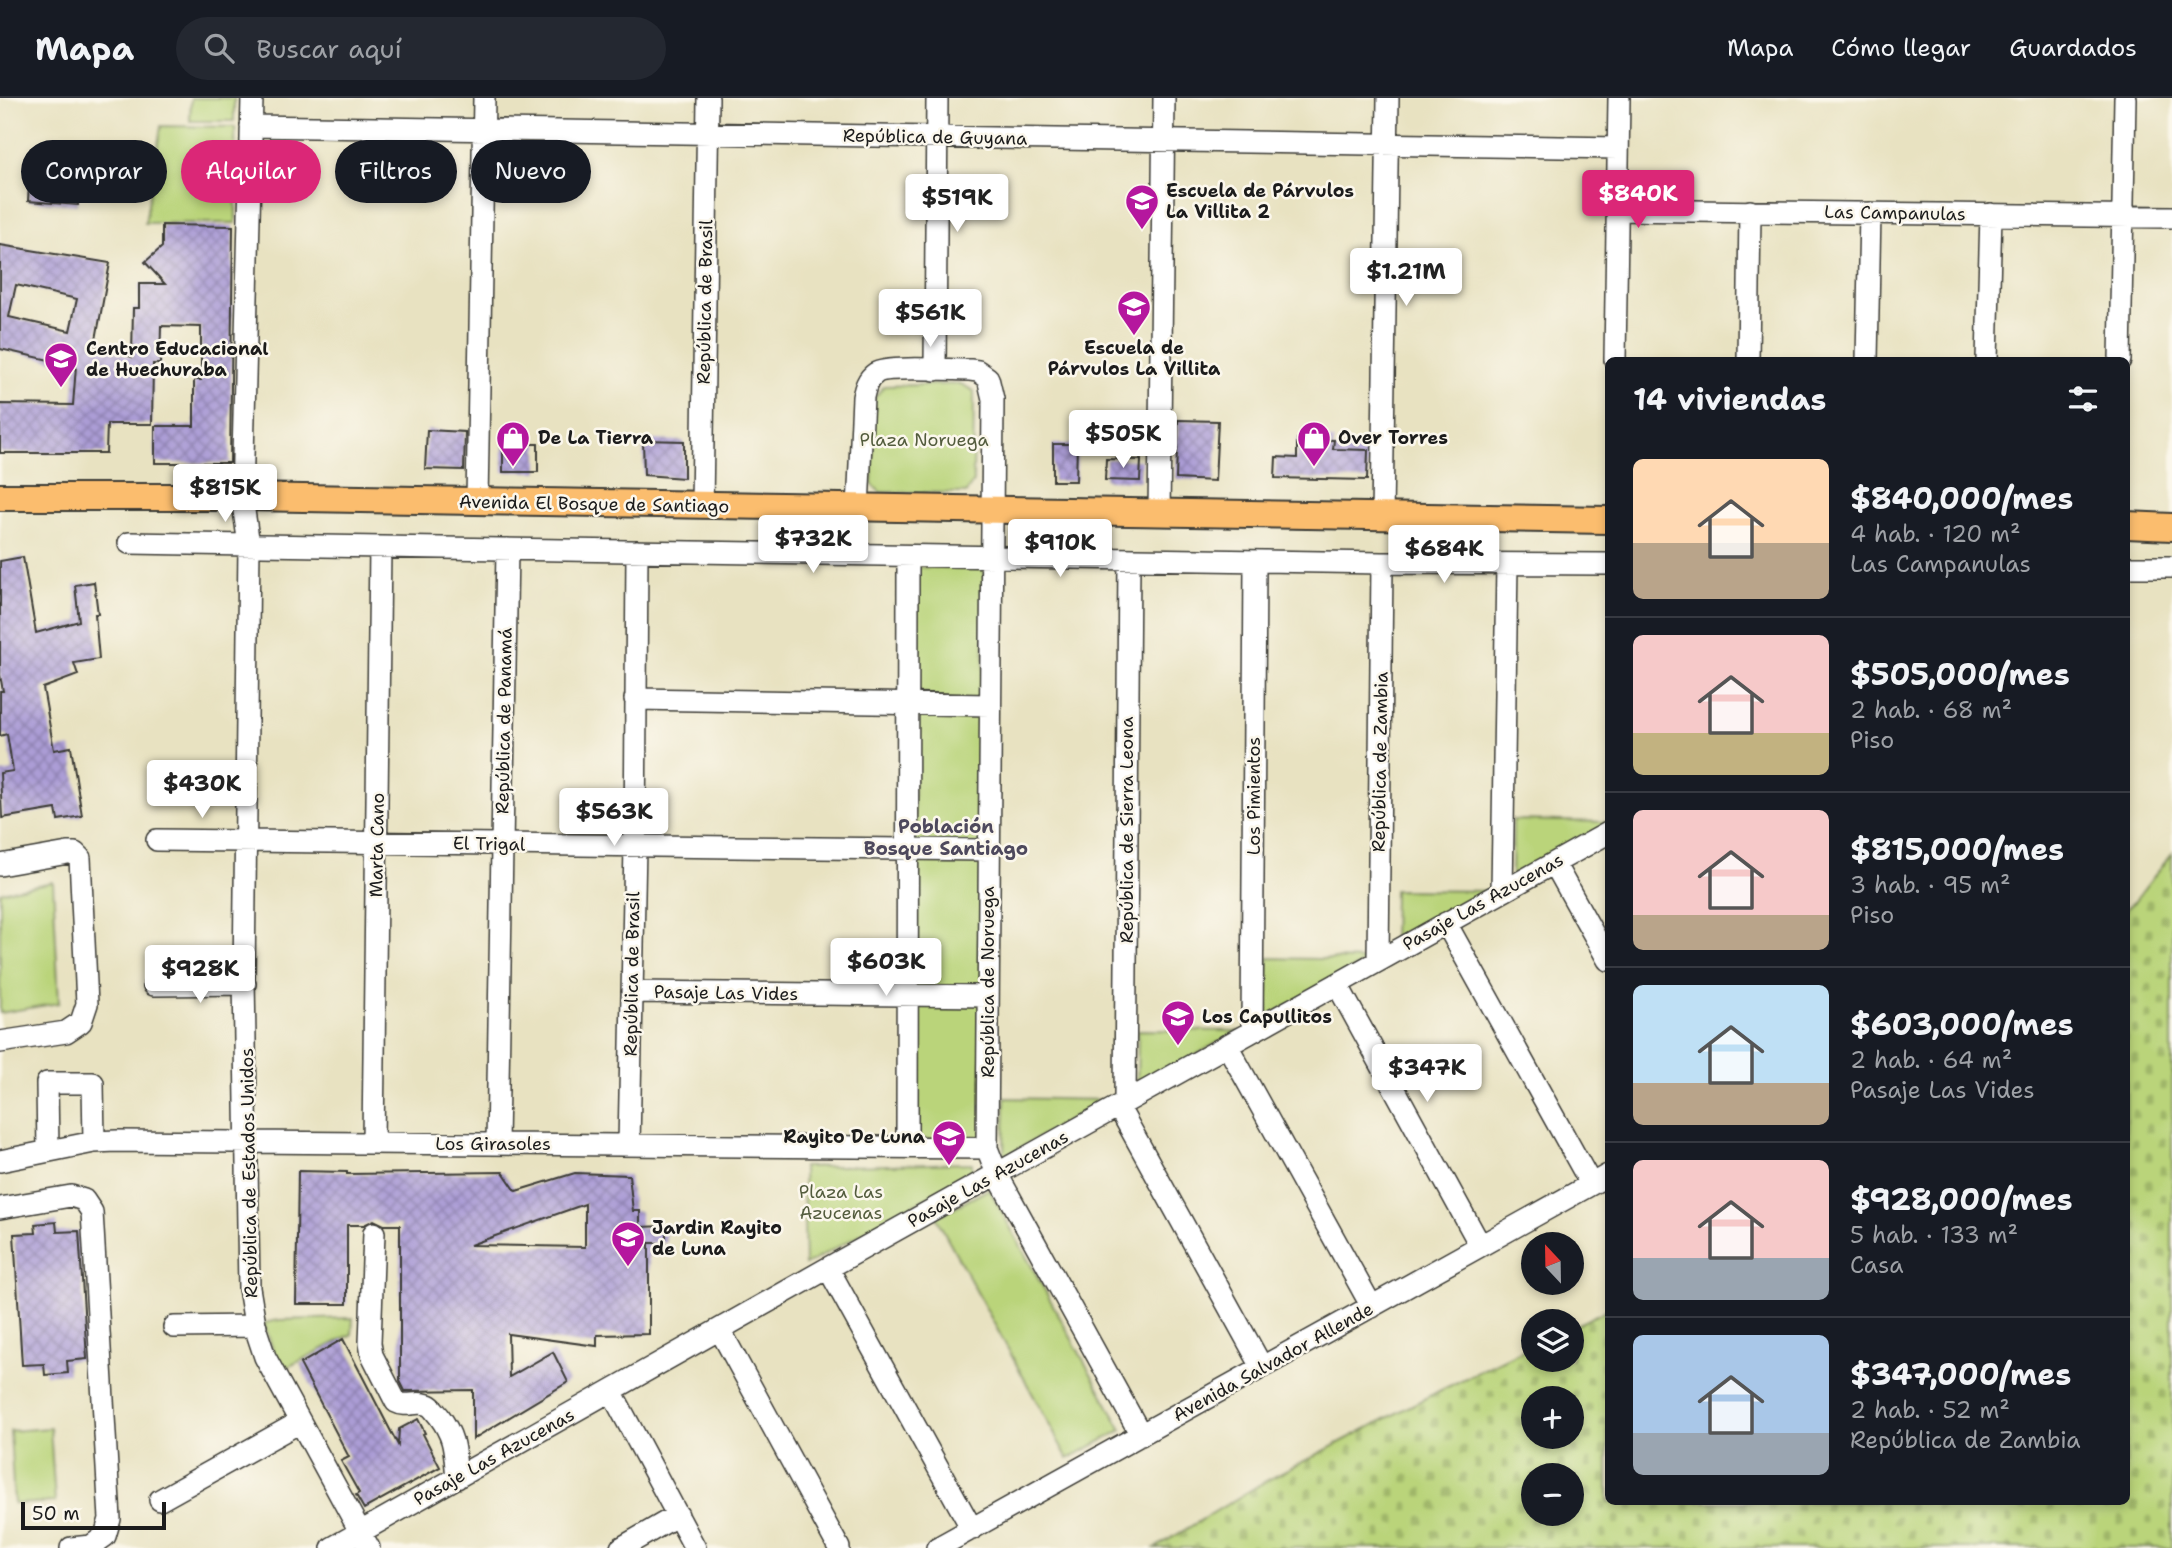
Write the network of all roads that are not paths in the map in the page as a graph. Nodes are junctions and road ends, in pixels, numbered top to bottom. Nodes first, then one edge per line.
1 (252, 98) edge
2 (484, 98) edge
3 (708, 98) edge
4 (937, 98) edge
5 (1164, 98) edge
6 (1388, 98) edge
7 (1619, 98) edge
8 (2125, 98) edge
9 (251, 126) junction
10 (483, 130) junction
11 (708, 133) junction
12 (937, 137) junction
13 (1164, 141) junction
14 (1387, 144) junction
15 (1618, 148) junction
16 (1617, 210) junction
17 (1750, 211) junction
18 (1870, 213) junction
19 (1991, 214) junction
20 (2122, 215) junction
21 (2172, 217) edge
22 (1615, 357) edge
23 (1748, 357) edge
24 (1867, 357) edge
25 (1987, 357) edge
26 (2120, 357) edge
27 (935, 370) junction
28 (0, 497) edge
29 (242, 498) junction
30 (477, 501) junction
31 (702, 506) junction
32 (858, 509) junction
33 (991, 511) junction
34 (1159, 514) junction
35 (1382, 518) junction
36 (1605, 520) edge
37 (2130, 525) edge
38 (2172, 527) edge
39 (129, 543) dead end
40 (250, 545) junction
41 (380, 547) junction
42 (508, 549) junction
43 (637, 551) junction
44 (908, 556) junction
45 (991, 557) junction
46 (1129, 559) junction
47 (1255, 561) junction
48 (1382, 563) junction
49 (1507, 564) junction
50 (1605, 564) edge
51 (2130, 567) edge
52 (2172, 567) edge
53 (635, 699) junction
54 (908, 704) junction
55 (990, 705) junction
56 (1605, 835) edge
57 (157, 840) dead end
58 (246, 841) junction
59 (377, 843) junction
60 (502, 844) junction
61 (635, 846) junction
62 (907, 849) junction
63 (989, 850) junction
64 (1554, 863) junction
65 (0, 865) edge
66 (1502, 892) junction
67 (1446, 923) junction
68 (1605, 955) edge
69 (1378, 961) junction
70 (244, 984) junction
71 (1337, 984) junction
72 (154, 985) dead end
73 (632, 992) junction
74 (907, 995) junction
75 (988, 996) junction
76 (1252, 1031) junction
77 (0, 1042) edge
78 (1227, 1045) junction
79 (1122, 1104) junction
80 (94, 1142) junction
81 (247, 1142) junction
82 (373, 1143) junction
83 (497, 1144) junction
84 (629, 1145) junction
85 (907, 1147) junction
86 (987, 1148) junction
87 (48, 1152) junction
88 (0, 1161) edge
89 (997, 1174) junction
90 (1600, 1180) edge
91 (0, 1208) edge
92 (374, 1233) dead end
93 (1480, 1245) junction
94 (828, 1268) junction
95 (1373, 1307) junction
96 (256, 1326) junction
97 (174, 1327) dead end
98 (720, 1330) junction
99 (1262, 1367) junction
100 (611, 1391) junction
101 (300, 1422) junction
102 (1141, 1435) junction
103 (457, 1478) junction
104 (160, 1500) dead end
105 (678, 1515) junction
106 (972, 1529) junction
107 (365, 1540) edge
108 (71, 1548) edge
109 (332, 1548) edge
110 (621, 1548) edge
111 (695, 1548) edge
112 (839, 1548) edge
113 (937, 1548) edge

1 - 9 street, República de Estados Unidos
2 - 10 street
3 - 11 street, República de Brasil
4 - 12 street
5 - 13 street
6 - 14 street
7 - 15 street
8 - 20 street
9 - 10 street, República de Guyana
9 - 29 street, República de Estados Unidos
10 - 11 street, República de Guyana
10 - 30 street
11 - 12 street, República de Guyana
11 - 31 street, República de Brasil
12 - 13 street, República de Guyana
12 - 27 street
13 - 14 street, República de Guyana
13 - 34 street
14 - 15 street, República de Guyana
14 - 35 street
15 - 16 street
16 - 17 street, Las Campanulas
16 - 22 street
17 - 18 street, Las Campanulas
17 - 23 street
18 - 19 street, Las Campanulas
18 - 24 street
19 - 20 street, Las Campanulas
19 - 25 street
20 - 21 street, Las Campanulas
20 - 26 street
27 - 32 street, República de Noruega
27 - 33 street, República de Noruega
28 - 29 main road, Avenida El Bosque de Santiago
29 - 30 main road, Avenida El Bosque de Santiago
29 - 40 street, República de Estados Unidos
30 - 31 main road, Avenida El Bosque de Santiago
31 - 32 main road, Avenida El Bosque de Santiago
32 - 33 main road, Avenida El Bosque de Santiago
33 - 34 main road, Avenida El Bosque de Santiago
33 - 45 street, República de Noruega
34 - 35 main road, Avenida El Bosque de Santiago
35 - 36 main road, Avenida El Bosque de Santiago
37 - 38 main road
39 - 40 street
40 - 41 street
40 - 58 street, República de Estados Unidos
41 - 42 street
41 - 59 street, Marta Cano
42 - 43 street
42 - 60 street, República de Panamá
43 - 44 street
43 - 53 street, República de Brasil
44 - 45 street
44 - 54 street
45 - 46 street
45 - 55 street, República de Noruega
46 - 47 street
46 - 79 street, República de Sierra Leona
47 - 48 street
47 - 76 street, Los Pimientos
48 - 49 street
48 - 69 street, República de Zambia
49 - 50 street
49 - 66 street
51 - 52 street
53 - 54 street
53 - 61 street, República de Brasil
54 - 55 street
54 - 62 street
55 - 63 street, República de Noruega
56 - 64 street, Pasaje Las Azucenas
57 - 58 street, El Trigal
58 - 59 street, El Trigal
58 - 70 street, República de Estados Unidos
59 - 60 street, El Trigal
59 - 82 street, Marta Cano
60 - 61 street, El Trigal
60 - 83 street, República de Panamá
61 - 62 street, El Trigal
61 - 73 street, República de Brasil
62 - 63 street, El Trigal
62 - 74 street
63 - 75 street, República de Noruega
64 - 66 street, Pasaje Las Azucenas
64 - 68 street
65 - 77 street
66 - 67 street, Pasaje Las Azucenas
67 - 69 street, Pasaje Las Azucenas
67 - 90 street
69 - 71 street, Pasaje Las Azucenas
70 - 72 street
70 - 81 street, República de Estados Unidos
71 - 76 street, Pasaje Las Azucenas
71 - 93 street
73 - 74 street, Pasaje Las Vides
73 - 84 street, República de Brasil
74 - 75 street, Pasaje Las Vides
74 - 85 street
75 - 86 street, República de Noruega
76 - 78 street, Pasaje Las Azucenas
78 - 79 street, Pasaje Las Azucenas
78 - 95 street
79 - 89 street, Pasaje Las Azucenas
79 - 99 street, República de Sierra Leona
80 - 81 street, Los Girasoles
80 - 87 street, Los Girasoles
80 - 87 street
81 - 82 street, Los Girasoles
81 - 96 street, República de Estados Unidos
82 - 83 street, Los Girasoles
83 - 84 street, Los Girasoles
84 - 85 street, Los Girasoles
85 - 86 street, Los Girasoles
86 - 89 street, República de Noruega
87 - 88 street, Los Girasoles
89 - 94 street, Pasaje Las Azucenas
89 - 102 street, República de Noruega
90 - 93 street, Avenida Salvador Allende
91 - 108 street
92 - 103 street
93 - 95 street, Avenida Salvador Allende
94 - 98 street, Pasaje Las Azucenas
94 - 106 street
95 - 99 street, Avenida Salvador Allende
96 - 97 street
96 - 101 street, República de Estados Unidos
98 - 100 street, Pasaje Las Azucenas
98 - 112 street
99 - 102 street, Avenida Salvador Allende
100 - 103 street, Pasaje Las Azucenas
100 - 105 street
101 - 104 street
101 - 107 street, República de Estados Unidos
102 - 106 street, Avenida Salvador Allende
103 - 107 street, Pasaje Las Azucenas
105 - 110 street
105 - 111 street
106 - 113 street, Avenida Salvador Allende
107 - 109 street, Pasaje Las Azucenas

